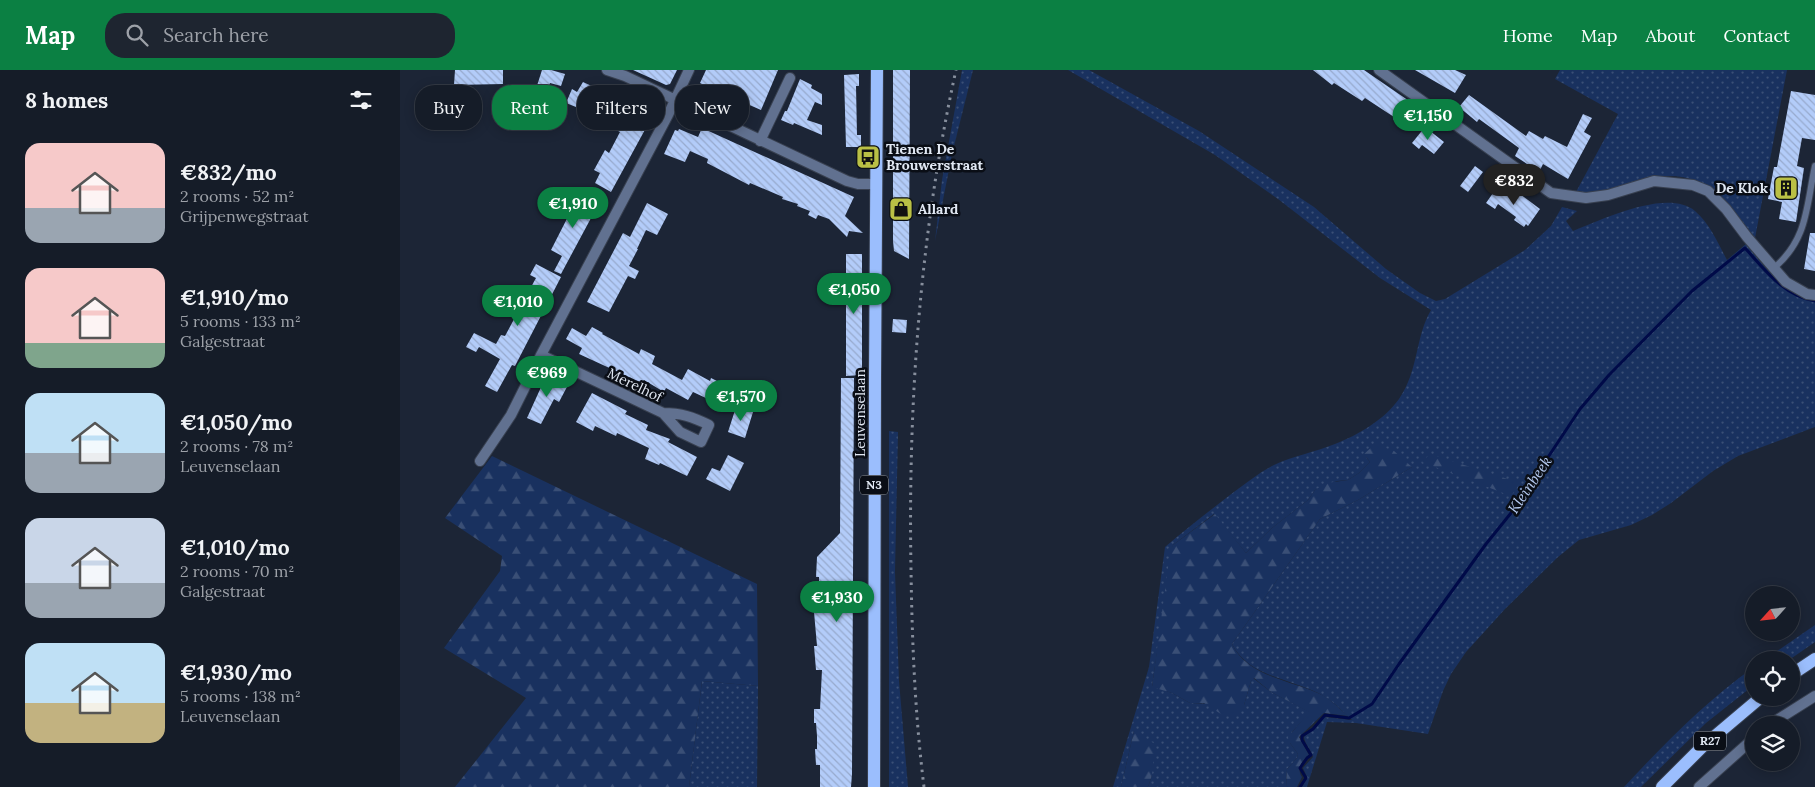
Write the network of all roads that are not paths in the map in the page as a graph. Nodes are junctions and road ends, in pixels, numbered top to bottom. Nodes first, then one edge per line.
1 (607, 70) edge
2 (689, 70) edge
3 (878, 70) edge
4 (1379, 70) edge
5 (790, 78) dead end
6 (674, 101) junction
7 (760, 141) junction
8 (1815, 166) edge
9 (877, 184) junction
10 (1774, 268) junction
11 (1815, 295) edge
12 (541, 355) junction
13 (663, 413) dead end
14 (480, 461) dead end
15 (1815, 659) edge
16 (1800, 669) edge
17 (1815, 696) edge
18 (1751, 706) edge
19 (1783, 716) edge
20 (1745, 746) edge
21 (874, 787) edge
22 (1662, 787) edge
23 (1699, 787) edge

1 - 6 street
2 - 6 street
3 - 9 main road, Leuvenselaan / N3
4 - 10 street
5 - 7 street
6 - 7 street
6 - 12 street
7 - 9 street
8 - 10 lane
9 - 21 main road, Leuvenselaan / N3
10 - 11 street
12 - 13 street, Merelhof
12 - 14 street
15 - 16 main road
17 - 19 street
18 - 22 main road, R27
20 - 23 street

